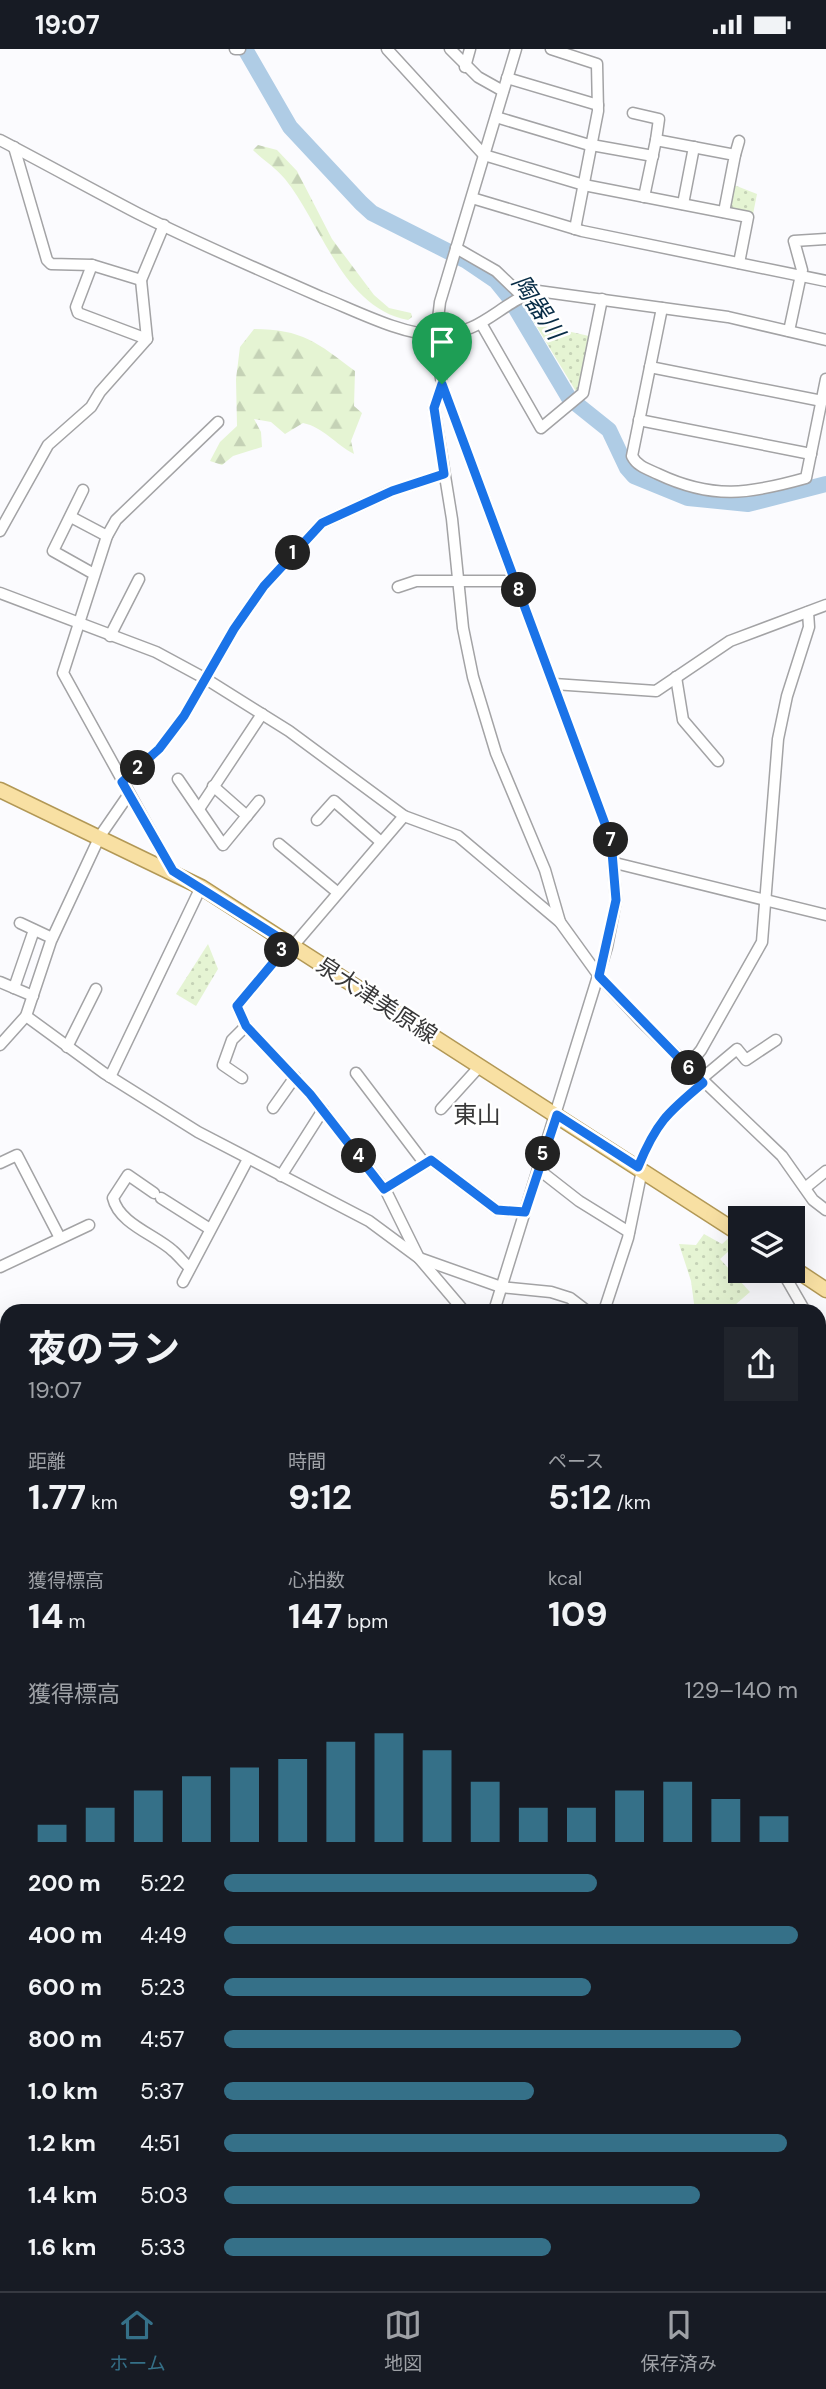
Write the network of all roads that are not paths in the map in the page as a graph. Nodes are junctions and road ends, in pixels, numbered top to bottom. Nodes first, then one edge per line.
1 (388, 49) edge
2 (450, 49) edge
3 (470, 49) edge
4 (516, 49) edge
5 (558, 50) edge
6 (465, 67) junction
7 (507, 78) junction
8 (503, 91) junction
9 (598, 105) junction
10 (634, 113) dead end
11 (496, 117) junction
12 (0, 140) edge
13 (656, 140) junction
14 (739, 141) dead end
15 (592, 145) junction
16 (14, 147) junction
17 (694, 147) junction
18 (484, 155) junction
19 (735, 155) junction
20 (653, 156) junction
21 (584, 185) junction
22 (644, 197) junction
23 (472, 198) junction
24 (683, 204) junction
25 (724, 212) junction
26 (164, 225) junction
27 (575, 229) junction
28 (826, 239) edge
29 (454, 253) junction
30 (739, 263) junction
31 (92, 265) junction
32 (801, 276) junction
33 (141, 280) junction
34 (826, 281) edge
35 (602, 299) junction
36 (516, 301) junction
37 (662, 308) junction
38 (482, 325) junction
39 (789, 331) junction
40 (436, 335) junction
41 (147, 338) junction
42 (826, 340) edge
43 (650, 366) junction
44 (826, 379) edge
45 (442, 384) junction
46 (821, 401) junction
47 (639, 420) junction
48 (218, 422) dead end
49 (811, 454) junction
50 (444, 474) junction
51 (83, 490) dead end
52 (71, 517) junction
53 (0, 530) edge
54 (107, 536) junction
55 (94, 574) junction
56 (139, 579) dead end
57 (460, 580) junction
58 (515, 581) junction
59 (398, 587) dead end
60 (0, 593) edge
61 (826, 604) edge
62 (808, 612) junction
63 (79, 624) junction
64 (110, 636) junction
65 (677, 677) junction
66 (206, 679) junction
67 (554, 684) junction
68 (262, 714) junction
69 (718, 761) dead end
70 (178, 779) dead end
71 (122, 782) junction
72 (213, 786) junction
73 (1, 792) edge
74 (129, 794) junction
75 (259, 801) dead end
76 (199, 809) junction
77 (404, 815) junction
78 (247, 816) junction
79 (317, 820) dead end
80 (100, 836) junction
81 (381, 842) junction
82 (279, 844) dead end
83 (615, 863) junction
84 (173, 871) junction
85 (201, 887) junction
86 (337, 892) junction
87 (765, 901) junction
88 (826, 915) edge
89 (561, 922) junction
90 (20, 923) dead end
91 (34, 930) junction
92 (52, 938) junction
93 (290, 944) junction
94 (599, 976) junction
95 (0, 982) edge
96 (14, 988) junction
97 (96, 989) dead end
98 (33, 996) junction
99 (26, 1016) junction
100 (246, 1026) junction
101 (776, 1040) dead end
102 (0, 1045) edge
103 (67, 1047) junction
104 (480, 1066) junction
105 (687, 1067) junction
106 (356, 1073) dead end
107 (110, 1077) junction
108 (295, 1077) junction
109 (242, 1079) dead end
110 (701, 1082) junction
111 (273, 1108) dead end
112 (441, 1109) dead end
113 (324, 1110) junction
114 (557, 1115) junction
115 (248, 1159) junction
116 (0, 1163) edge
117 (425, 1164) junction
118 (538, 1169) junction
119 (640, 1169) junction
120 (826, 1171) edge
121 (281, 1176) junction
122 (805, 1188) junction
123 (384, 1189) junction
124 (826, 1210) edge
125 (525, 1212) junction
126 (89, 1225) dead end
127 (728, 1226) edge
128 (210, 1229) junction
129 (629, 1231) junction
130 (60, 1238) junction
131 (419, 1258) junction
132 (189, 1267) junction
133 (0, 1270) edge
134 (805, 1276) edge
135 (183, 1282) dead end
136 (789, 1283) edge
137 (500, 1287) junction
138 (826, 1290) edge
139 (458, 1304) edge
140 (496, 1304) edge
141 (578, 1304) edge
142 (606, 1304) edge
143 (801, 1304) edge

1 - 18 street
2 - 6 street
3 - 6 street
4 - 7 street
5 - 9 street
6 - 8 street
7 - 8 street
7 - 9 street
8 - 11 street
9 - 15 street
10 - 13 street
11 - 15 street
11 - 18 street
12 - 16 street
13 - 17 street
13 - 20 street
14 - 19 street
15 - 20 street
15 - 21 street
16 - 26 street
16 - 31 street
17 - 19 street
17 - 24 street
18 - 21 street
18 - 23 street
19 - 25 street
20 - 22 street
21 - 22 street
21 - 27 street
22 - 24 street
23 - 27 street
23 - 29 street
24 - 25 street
25 - 30 street
26 - 33 street
26 - 40 street
27 - 30 street
28 - 32 street
29 - 36 street
29 - 40 street
30 - 32 street
31 - 33 street
31 - 41 street
32 - 34 street
32 - 39 street
33 - 41 street
35 - 36 street
35 - 37 street
35 - 38 street
36 - 38 street
37 - 39 street
37 - 43 street
38 - 40 street
39 - 42 street
40 - 45 street
41 - 53 street
43 - 46 street
43 - 47 street
44 - 46 street
45 - 50 street
45 - 58 street
46 - 49 street
47 - 49 street
47 - 49 street
48 - 54 street
50 - 57 street
50 - 66 street
51 - 52 street
52 - 54 street
52 - 55 street
54 - 55 street
55 - 63 street
56 - 64 street
57 - 58 street
57 - 59 street
57 - 89 street
58 - 67 street
60 - 63 street
61 - 62 street
62 - 65 street
62 - 87 street
63 - 64 street
63 - 71 street
64 - 66 street
65 - 67 street
65 - 69 street
66 - 68 street
66 - 71 street
67 - 83 street
68 - 72 street
68 - 77 street
70 - 76 street
71 - 74 street
72 - 76 street
72 - 78 street
73 - 80 main road, 泉大津美原線
74 - 80 street
74 - 84 street
75 - 78 street
76 - 78 street
77 - 81 street
77 - 89 street
79 - 81 street
80 - 84 main road, 泉大津美原線
80 - 92 street
81 - 86 street
82 - 86 street
83 - 87 street
83 - 94 street
84 - 85 main road, 泉大津美原線
85 - 93 main road, 泉大津美原線
85 - 107 street
86 - 93 street
87 - 88 street
87 - 105 street
89 - 94 street
90 - 91 street
91 - 92 street
91 - 96 street
92 - 98 street
93 - 100 street
93 - 104 main road, 泉大津美原線
94 - 105 street
94 - 114 street
95 - 96 street
96 - 98 street
97 - 103 street
98 - 99 street
99 - 102 street
99 - 103 street
100 - 108 street
100 - 109 street
101 - 110 street
103 - 107 street
104 - 112 street
104 - 114 main road, 泉大津美原線
105 - 110 street
106 - 117 street
107 - 115 street
108 - 111 street
108 - 113 street
110 - 119 street
110 - 122 street
113 - 121 street
113 - 123 street
114 - 118 street
114 - 119 main road, 泉大津美原線
115 - 121 street
115 - 128 street
116 - 130 street
117 - 123 street
117 - 125 street
118 - 125 street
118 - 129 street
119 - 127 main road, 泉大津美原線
119 - 129 street
120 - 122 street
121 - 131 street
122 - 124 street
123 - 131 street
125 - 137 street
126 - 130 street
128 - 132 street
128 - 132 street
129 - 142 street
130 - 133 street
131 - 137 street
131 - 139 street
132 - 135 street
134 - 138 main road
136 - 143 street
137 - 140 street
137 - 141 street

